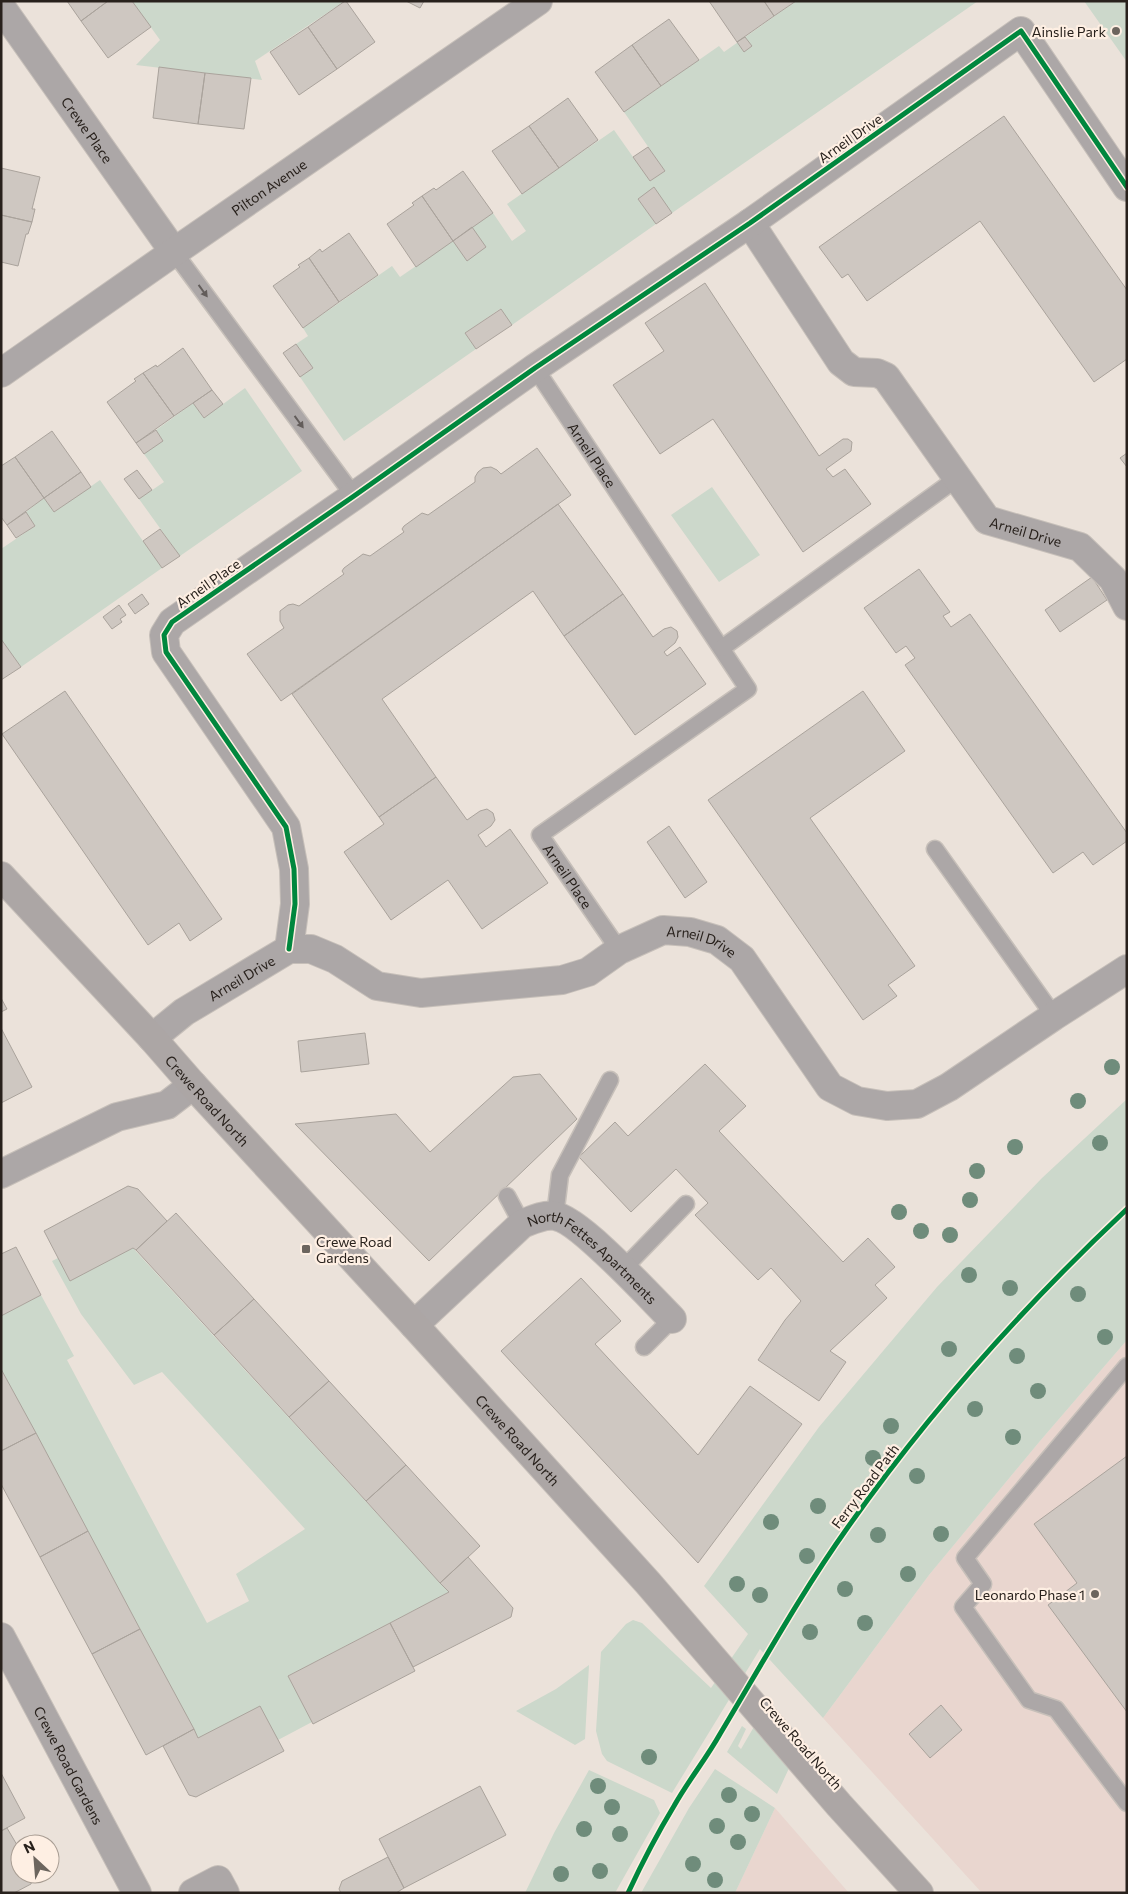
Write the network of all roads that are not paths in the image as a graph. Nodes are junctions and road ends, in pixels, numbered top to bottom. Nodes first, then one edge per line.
1 (538, 1) edge
2 (1, 7) edge
3 (1127, 186) edge
4 (750, 223) junction
5 (174, 252) junction
6 (535, 368) junction
7 (1, 373) edge
8 (956, 479) junction
9 (354, 496) junction
10 (1127, 606) edge
11 (722, 648) junction
12 (935, 849) dead end
13 (1, 876) edge
14 (289, 949) junction
15 (620, 950) junction
16 (1127, 969) edge
17 (1054, 1016) junction
18 (152, 1038) junction
19 (610, 1080) dead end
20 (193, 1085) junction
21 (1, 1174) edge
22 (507, 1196) dead end
23 (686, 1204) dead end
24 (555, 1216) junction
25 (522, 1224) junction
26 (623, 1269) junction
27 (672, 1319) joint
28 (414, 1325) junction
29 (644, 1347) dead end
30 (1127, 1366) edge
31 (1, 1637) edge
32 (1127, 1803) edge
33 (137, 1893) edge
34 (193, 1893) edge
35 (224, 1893) edge
36 (919, 1893) edge

1 - 5 street, Pilton Avenue
2 - 5 street, Crewe Place
3 - 4 street, Arneil Drive
4 - 6 street, Arneil Drive
4 - 8 street, Arneil Drive
5 - 7 street, Pilton Avenue
5 -> 9 lane
6 - 9 street, Arneil Place
6 - 11 lane, Arneil Place
8 - 10 street, Arneil Drive
8 - 11 lane
9 - 14 street, Arneil Place
11 - 15 lane, Arneil Place
12 - 17 lane
13 - 18 street, Crewe Road North
14 - 15 street, Arneil Drive
14 - 18 street, Arneil Drive
15 - 17 street, Arneil Drive
16 - 17 street, Arneil Drive
18 - 20 street, Crewe Road North
19 - 24 lane
20 - 21 street
20 - 28 street, Crewe Road North
22 - 25 lane
23 - 26 lane
24 - 25 street, North Fettes Apartments
24 - 26 street, North Fettes Apartments
25 - 28 street, North Fettes Apartments
26 - 27 street, North Fettes Apartments
27 - 29 lane
28 - 36 street, Crewe Road North
30 - 32 lane
31 - 33 street, Crewe Road Gardens
34 - 35 street

